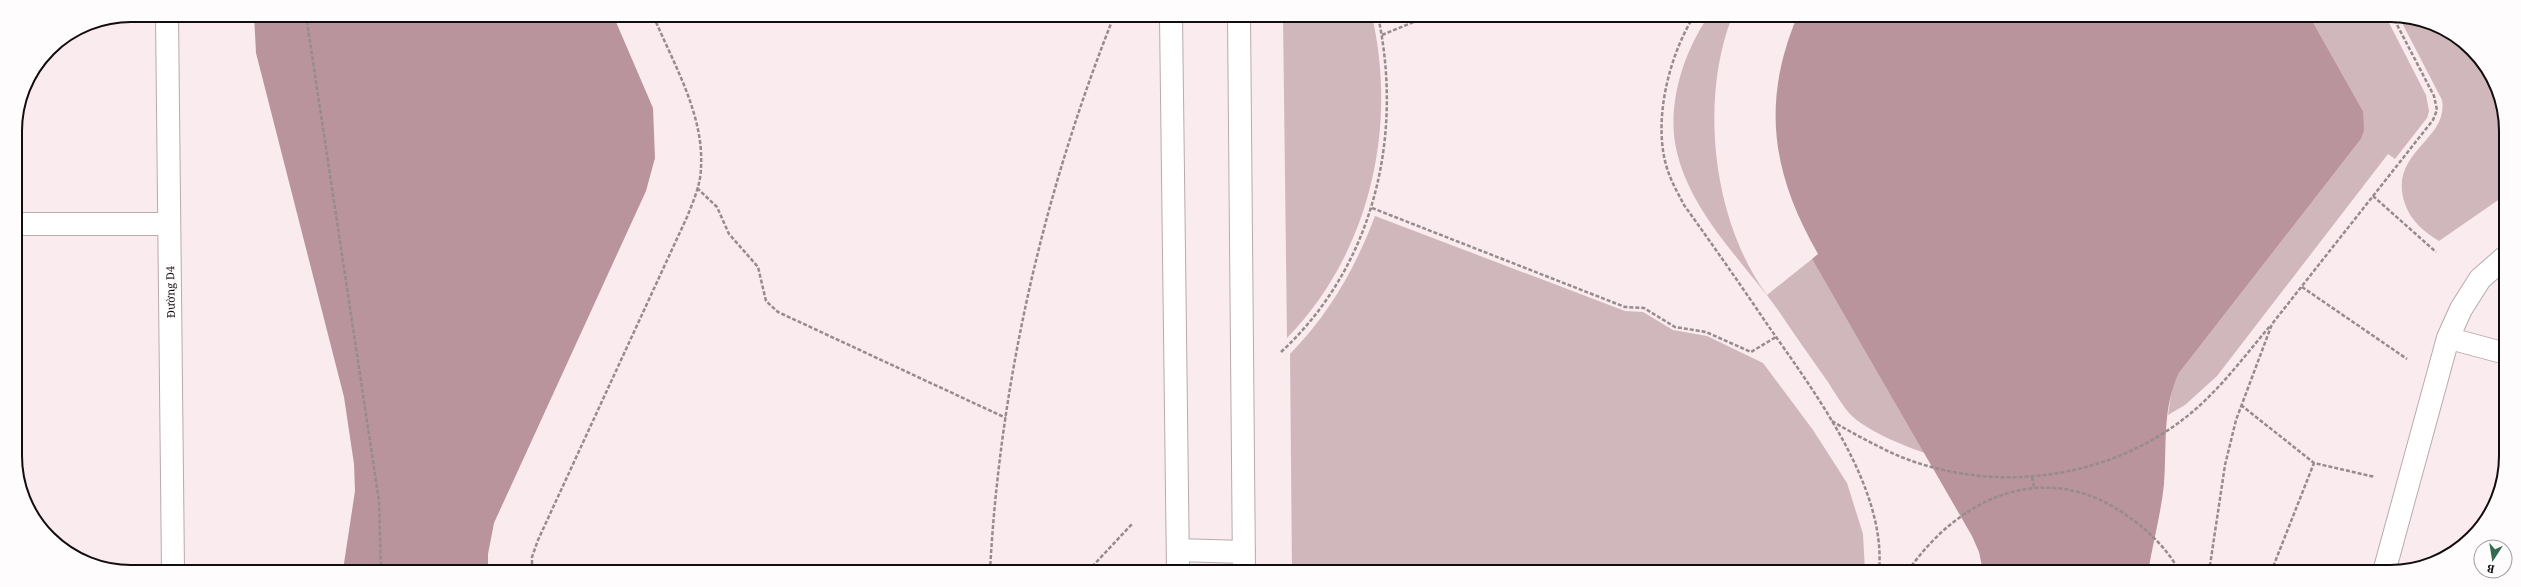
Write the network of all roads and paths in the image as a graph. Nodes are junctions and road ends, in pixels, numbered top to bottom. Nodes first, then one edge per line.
1 (167, 22) edge
2 (307, 22) edge
3 (655, 22) edge
4 (1112, 22) edge
5 (1171, 22) edge
6 (1239, 22) edge
7 (1379, 22) edge
8 (1413, 22) edge
9 (1691, 22) edge
10 (2396, 22) edge
11 (1382, 35) junction
12 (697, 188) junction
13 (2373, 196) junction
14 (1372, 208) junction
15 (22, 224) edge
16 (169, 224) junction
17 (2436, 252) dead end
18 (2499, 262) edge
19 (2302, 287) junction
20 (2272, 324) junction
21 (1776, 337) junction
22 (2448, 338) junction
23 (1281, 352) dead end
24 (2499, 352) edge
25 (2407, 359) dead end
26 (2241, 405) junction
27 (1006, 418) junction
28 (1832, 421) junction
29 (2314, 463) junction
30 (2375, 477) dead end
31 (2032, 478) junction
32 (2034, 487) junction
33 (1132, 524) dead end
34 (1178, 560) edge
35 (1244, 561) edge
36 (173, 565) edge
37 (381, 565) edge
38 (532, 565) edge
39 (990, 565) edge
40 (1094, 565) edge
41 (1879, 565) edge
42 (1913, 565) edge
43 (2175, 565) edge
44 (2210, 565) edge
45 (2274, 565) edge
46 (2386, 565) edge

1 - 16 street, Đường D4
2 - 37 path
3 - 12 path
4 - 27 path
5 - 34 street
6 - 35 street
7 - 11 path
8 - 11 path
9 - 21 path
10 - 13 path
11 - 14 path
12 - 27 path
12 - 38 path
13 - 17 path
13 - 19 path
14 - 21 path
14 - 23 path
15 - 16 street
16 - 36 street, Đường D4
18 - 22 street
19 - 20 path
19 - 25 path
20 - 26 path
20 - 31 path
21 - 28 path
22 - 24 lane
22 - 46 street
26 - 29 path
26 - 44 path
27 - 39 path
28 - 31 path
28 - 41 path
29 - 30 path
29 - 45 path
31 - 32 path
32 - 42 path
32 - 43 path
33 - 40 path
34 - 35 street

